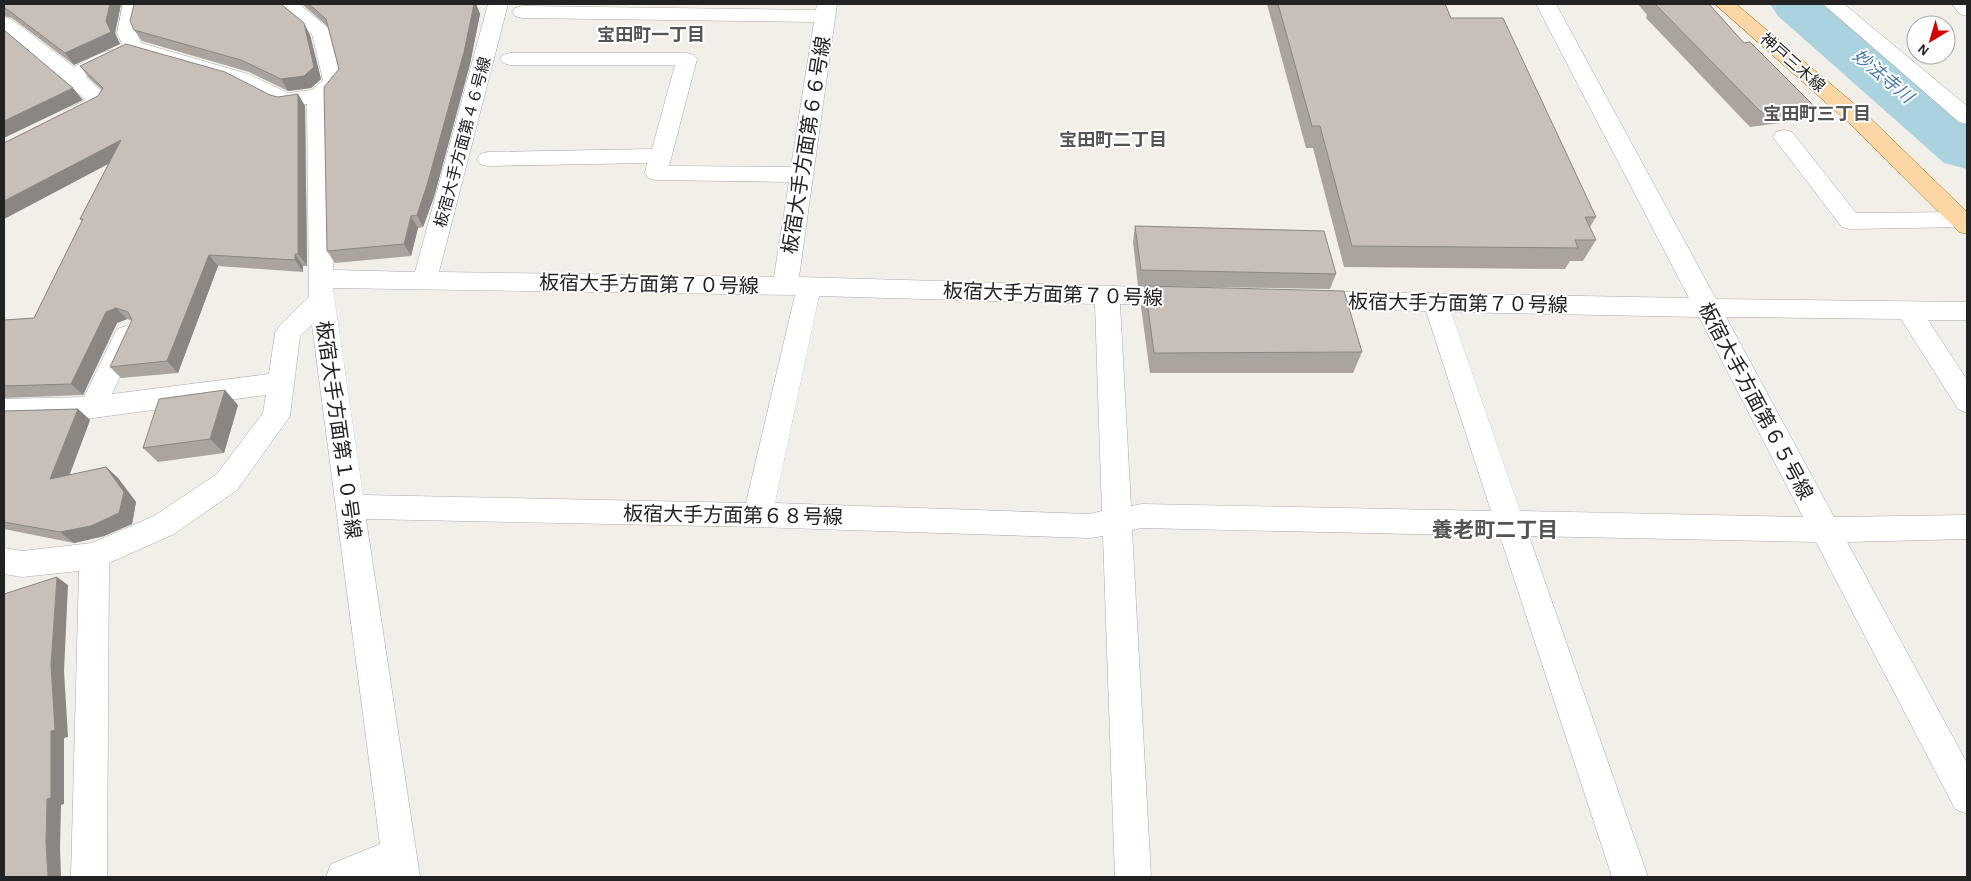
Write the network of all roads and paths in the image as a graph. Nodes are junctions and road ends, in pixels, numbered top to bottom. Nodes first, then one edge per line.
1 (133, 4) edge
2 (287, 4) edge
3 (498, 4) edge
4 (1546, 4) edge
5 (1725, 4) edge
6 (1833, 4) edge
7 (1962, 4) edge
8 (826, 10) edge
9 (1967, 10) edge
10 (522, 12) dead end
11 (4, 23) edge
12 (133, 47) junction
13 (510, 59) dead end
14 (72, 76) junction
15 (1967, 91) edge
16 (1941, 93) junction
17 (318, 96) junction
18 (1967, 117) edge
19 (56, 123) edge
20 (1784, 137) dead end
21 (660, 156) junction
22 (488, 159) dead end
23 (802, 175) junction
24 (1965, 223) edge
25 (425, 280) junction
26 (797, 286) junction
27 (320, 290) junction
28 (1108, 296) junction
29 (1207, 298) edge
30 (1286, 299) edge
31 (1435, 302) junction
32 (1707, 308) junction
33 (1908, 310) junction
34 (1967, 311) edge
35 (128, 331) edge
36 (281, 383) junction
37 (1967, 402) edge
38 (93, 406) junction
39 (4, 410) edge
40 (350, 507) junction
41 (758, 515) junction
42 (1117, 522) junction
43 (1510, 523) junction
44 (1967, 527) edge
45 (1825, 530) junction
46 (94, 556) junction
47 (4, 560) edge
48 (1967, 798) edge
49 (400, 866) edge
50 (89, 877) edge
51 (344, 877) edge
52 (1133, 877) edge
53 (1630, 877) edge

1 - 12 street
2 - 17 street
3 - 25 street, 板宿大手方面第４６号線
4 - 32 street, 板宿大手方面第６５号線
5 - 24 main road, 神戸三木線
6 - 16 street
7 - 9 street
8 - 10 street
8 - 23 street, 板宿大手方面第６６号線
11 - 14 street
12 - 14 street
12 - 17 street
13 - 21 street
14 - 19 street
15 - 16 street
16 - 18 street
17 - 27 street, 板宿大手方面第１０号線
20 - 24 street
21 - 22 street
21 - 23 street
23 - 26 street, 板宿大手方面第６６号線
25 - 26 street, 板宿大手方面第７０号線
25 - 27 street, 板宿大手方面第７０号線
26 - 28 street, 板宿大手方面第７０号線
26 - 41 street, 板宿大手方面第６６号線
27 - 36 street
27 - 40 street, 板宿大手方面第１０号線
28 - 29 street, 板宿大手方面第７０号線
28 - 42 street
30 - 31 street, 板宿大手方面第７０号線
31 - 32 street, 板宿大手方面第７０号線
31 - 43 street
32 - 33 street, 板宿大手方面第７０号線
32 - 45 street, 板宿大手方面第６５号線
33 - 34 street, 板宿大手方面第７０号線
33 - 37 street
35 - 38 street
36 - 38 street
36 - 46 street
38 - 39 street
40 - 41 street, 板宿大手方面第６８号線
40 - 49 street, 板宿大手方面第１０号線
41 - 42 street, 板宿大手方面第６８号線
42 - 43 street, 板宿大手方面第６８号線
42 - 52 street
43 - 45 street, 板宿大手方面第６８号線
43 - 53 street
44 - 45 street, 板宿大手方面第６８号線
45 - 48 street, 板宿大手方面第６５号線
46 - 47 street
46 - 50 street
49 - 51 street

